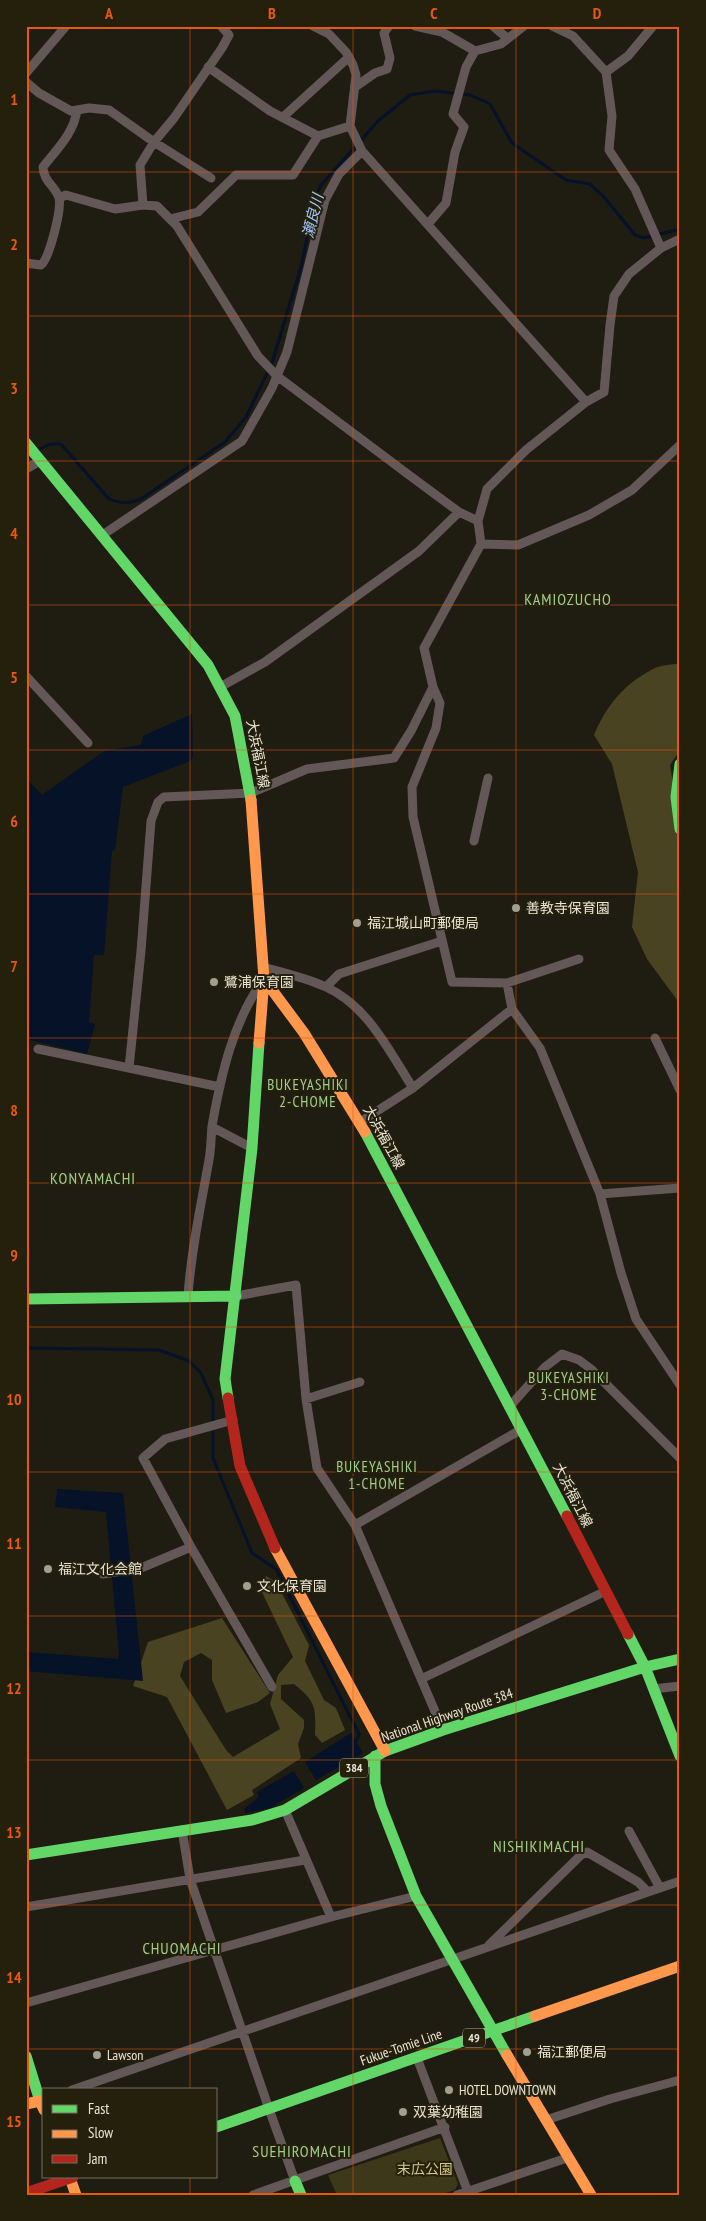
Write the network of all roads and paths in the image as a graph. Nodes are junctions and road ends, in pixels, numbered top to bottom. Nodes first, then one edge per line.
1 (66, 26) edge
2 (313, 26) edge
3 (390, 26) edge
4 (415, 26) edge
5 (493, 26) edge
6 (524, 26) edge
7 (552, 26) edge
8 (654, 26) edge
9 (226, 28) edge
10 (507, 38) junction
11 (475, 51) junction
12 (348, 57) junction
13 (208, 67) junction
14 (606, 72) junction
15 (26, 73) edge
16 (355, 87) junction
17 (28, 88) edge
18 (77, 110) junction
19 (283, 117) junction
20 (350, 126) junction
21 (318, 136) junction
22 (154, 142) junction
23 (362, 151) junction
24 (211, 178) dead end
25 (59, 198) junction
26 (143, 205) junction
27 (170, 219) junction
28 (428, 224) junction
29 (680, 239) edge
30 (661, 248) junction
31 (26, 263) edge
32 (277, 376) junction
33 (586, 402) junction
34 (26, 443) edge
35 (680, 446) edge
36 (40, 461) junction
37 (26, 470) edge
38 (459, 512) junction
39 (478, 521) junction
40 (101, 536) junction
41 (482, 544) junction
42 (26, 676) edge
43 (220, 687) junction
44 (433, 687) junction
45 (88, 743) dead end
46 (680, 764) edge
47 (488, 778) dead end
48 (251, 793) junction
49 (680, 830) edge
50 (474, 841) dead end
51 (442, 941) junction
52 (579, 959) dead end
53 (264, 973) junction
54 (507, 983) junction
55 (326, 987) junction
56 (512, 1009) junction
57 (655, 1038) dead end
58 (38, 1049) dead end
59 (128, 1068) junction
60 (220, 1087) junction
61 (413, 1088) junction
62 (680, 1090) edge
63 (360, 1122) junction
64 (212, 1127) junction
65 (252, 1148) junction
66 (680, 1188) edge
67 (600, 1194) junction
68 (188, 1296) junction
69 (236, 1296) junction
70 (26, 1299) edge
71 (360, 1382) dead end
72 (680, 1385) edge
73 (306, 1399) junction
74 (510, 1406) junction
75 (233, 1420) junction
76 (522, 1428) junction
77 (680, 1458) edge
78 (355, 1526) junction
79 (191, 1547) junction
80 (103, 1574) dead end
81 (606, 1591) junction
82 (680, 1659) edge
83 (645, 1667) junction
84 (421, 1679) junction
85 (680, 1686) edge
86 (272, 1687) dead end
87 (653, 1689) junction
88 (443, 1730) junction
89 (380, 1753) junction
90 (680, 1756) edge
91 (285, 1810) junction
92 (182, 1830) junction
93 (629, 1831) dead end
94 (26, 1855) edge
95 (305, 1860) junction
96 (190, 1879) junction
97 (680, 1881) edge
98 (660, 1888) junction
99 (648, 1892) junction
100 (416, 1896) junction
101 (26, 1907) edge
102 (331, 1917) junction
103 (487, 1946) junction
104 (214, 1950) junction
105 (450, 1958) junction
106 (680, 1966) edge
107 (26, 2003) edge
108 (242, 2030) junction
109 (494, 2031) junction
110 (26, 2056) edge
111 (417, 2058) junction
112 (680, 2080) edge
113 (78, 2088) edge
114 (42, 2101) edge
115 (26, 2104) edge
116 (42, 2104) edge
117 (268, 2109) junction
118 (546, 2120) junction
119 (218, 2126) edge
120 (445, 2128) junction
121 (567, 2158) junction
122 (71, 2178) edge
123 (296, 2181) junction
124 (468, 2192) junction
125 (26, 2193) edge
126 (76, 2195) edge
127 (253, 2195) edge
128 (300, 2195) edge
129 (457, 2195) edge
130 (591, 2195) edge

1 - 15 street
2 - 12 street
3 - 16 street
4 - 11 street
5 - 10 street
6 - 10 street
7 - 14 street
8 - 14 street
9 - 13 street
10 - 11 street
11 - 28 street
12 - 16 street
12 - 19 street
13 - 19 street
13 - 22 street
14 - 30 street
16 - 20 street
17 - 18 street
18 - 22 street
18 - 25 street
19 - 21 street
20 - 21 street
20 - 23 street
21 - 27 street
22 - 24 street
22 - 26 street
23 - 28 street
23 - 32 street
25 - 26 street
25 - 31 street
26 - 27 street
27 - 32 street
28 - 33 street
29 - 30 street
30 - 33 street
32 - 38 street
32 - 40 street
33 - 39 street
34 - 36 main road, 大浜福江線
35 - 41 street
36 - 37 street
36 - 40 main road, 大浜福江線
38 - 39 street
38 - 43 street
39 - 41 street
40 - 43 main road, 大浜福江線
41 - 44 street
42 - 45 street
43 - 48 main road, 大浜福江線
44 - 48 street
44 - 51 street
46 - 49 main road
47 - 50 street
48 - 53 main road, 大浜福江線
48 - 59 street
51 - 54 street
51 - 55 street
52 - 54 street
53 - 55 street
53 - 60 street
53 - 63 main road, 大浜福江線
53 - 65 main road
54 - 56 street
55 - 61 street
56 - 61 street
56 - 67 street
57 - 62 street
58 - 59 street
59 - 60 street
60 - 64 street
61 - 63 street
63 - 74 main road, 大浜福江線
64 - 65 street
64 - 68 street
65 - 69 main road
66 - 67 street
67 - 72 street
68 - 69 main road
68 - 70 main road
69 - 73 street
69 - 75 main road
71 - 73 street
73 - 78 street
74 - 76 main road, 大浜福江線
74 - 77 street
75 - 79 street
75 - 89 main road
76 - 78 street
76 - 81 main road, 大浜福江線
78 - 84 street
79 - 80 street
79 - 86 street
81 - 83 main road, 大浜福江線
81 - 84 street
82 - 83 main road, National Highway Route 384 / 384
83 - 87 main road, 大浜福江線
83 - 88 main road, National Highway Route 384 / 384
84 - 88 street
85 - 87 street
87 - 90 main road, 大浜福江線
88 - 89 main road, National Highway Route 384 / 384
89 - 91 main road, National Highway Route 384 / 384
89 - 100 main road
91 - 92 main road, National Highway Route 384 / 384
91 - 95 street
92 - 94 main road, National Highway Route 384 / 384
92 - 96 street
93 - 98 street
95 - 96 street
95 - 102 street
96 - 101 street
96 - 104 street
97 - 98 street
98 - 99 street
99 - 103 street
99 - 103 street
100 - 102 street
100 - 105 main road
102 - 104 street
103 - 105 street
104 - 107 street
104 - 108 street
105 - 108 street
105 - 109 main road
106 - 109 main road, Fukue-Tomie Line / 49
108 - 113 street
108 - 117 street
109 - 111 main road, Fukue-Tomie Line / 49
109 - 118 main road
110 - 114 main road
111 - 117 main road, Fukue-Tomie Line / 49
111 - 120 street
112 - 118 street
115 - 116 main road
117 - 119 main road, Fukue-Tomie Line / 49
117 - 123 street
118 - 121 main road
120 - 123 street
120 - 124 street
121 - 124 street
121 - 130 main road
122 - 125 main road
122 - 126 main road
123 - 127 street
123 - 128 main road
124 - 129 street

